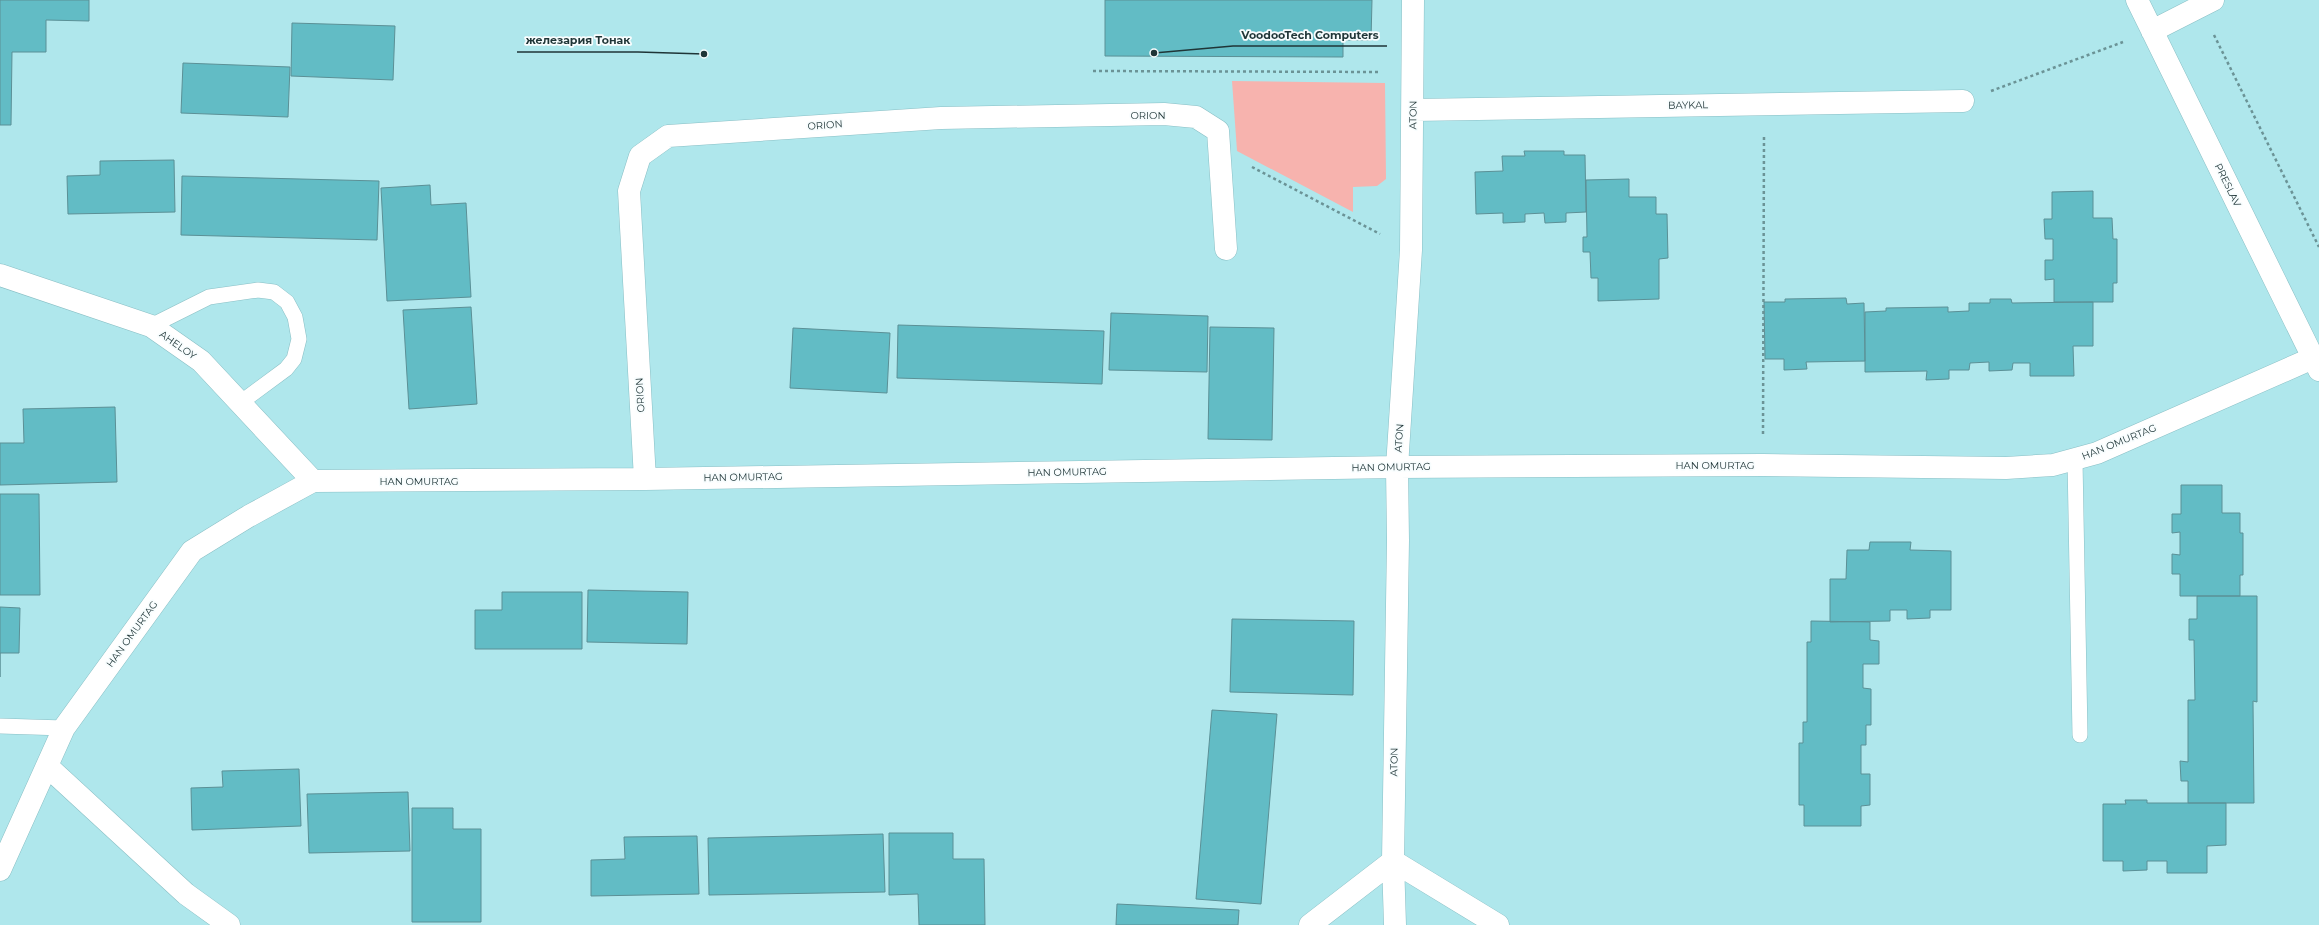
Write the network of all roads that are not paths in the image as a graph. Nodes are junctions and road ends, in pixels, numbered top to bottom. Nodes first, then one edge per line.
1 (1413, 0) edge
2 (2137, 0) edge
3 (2206, 3) edge
4 (2152, 31) junction
5 (1962, 101) road end
6 (1413, 110) junction
7 (1226, 249) dead end
8 (0, 275) edge
9 (151, 326) junction
10 (2316, 364) edge
11 (240, 403) junction
12 (2075, 460) junction
13 (1397, 466) junction
14 (645, 479) junction
15 (313, 481) junction
16 (0, 726) edge
17 (64, 728) junction
18 (2080, 735) dead end
19 (47, 766) junction
20 (1393, 861) junction
21 (0, 870) edge
22 (229, 925) edge
23 (1310, 925) edge
24 (1395, 925) edge
25 (1498, 925) edge

1 - 6 street, ATON
2 - 4 street, PRESLAV
3 - 4 street
4 - 10 street, PRESLAV
5 - 6 street, BAYKAL
6 - 13 street, ATON
7 - 14 street, ORION
8 - 9 street, AHELOY
9 - 11 street, AHELOY
9 - 11 lane
10 - 12 street, HAN OMURTAG
11 - 15 street, AHELOY
12 - 13 street, HAN OMURTAG
12 - 18 lane
13 - 14 street, HAN OMURTAG
13 - 20 street, ATON
14 - 15 street, HAN OMURTAG
15 - 17 street, HAN OMURTAG
16 - 17 lane
17 - 19 street, HAN OMURTAG
19 - 21 street, HAN OMURTAG
19 - 22 street
20 - 23 street
20 - 24 street, ATON
20 - 25 street

